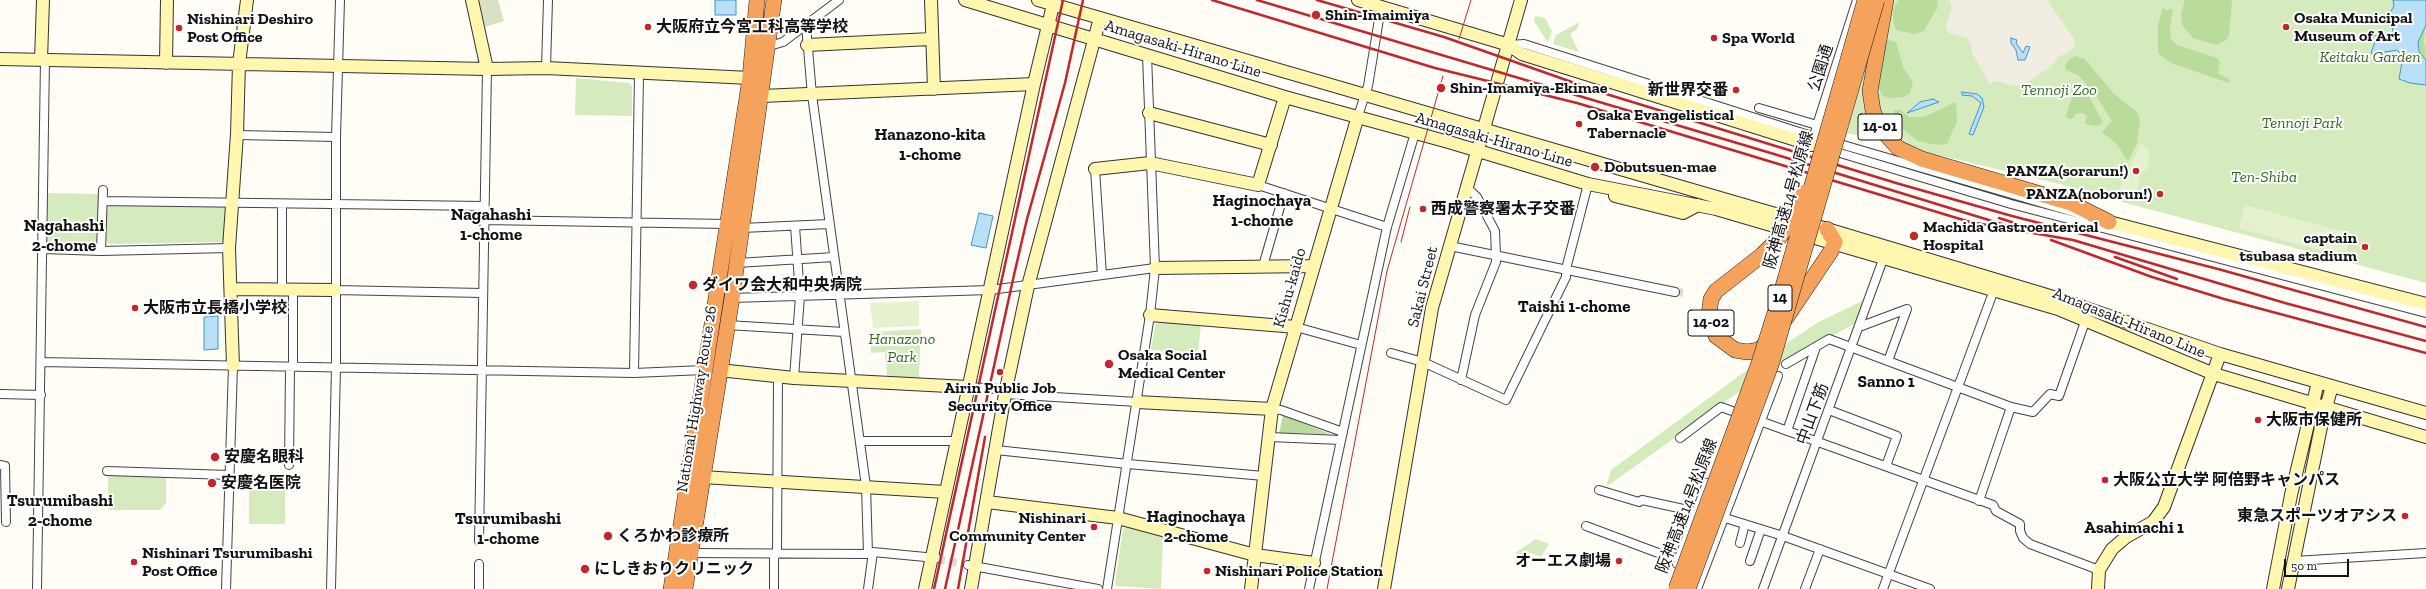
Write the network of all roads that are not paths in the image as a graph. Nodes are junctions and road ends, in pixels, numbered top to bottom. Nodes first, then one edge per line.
1 (43, 0) edge
2 (167, 0) edge
3 (247, 0) edge
4 (340, 0) edge
5 (472, 0) edge
6 (548, 0) edge
7 (757, 0) edge
8 (774, 0) edge
9 (839, 0) edge
10 (931, 0) edge
11 (965, 0) edge
12 (1038, 0) edge
13 (1358, 0) edge
14 (1521, 0) edge
15 (1857, 0) edge
16 (1864, 0) edge
17 (1877, 0) edge
18 (1886, 0) edge
19 (1382, 3) edge
20 (1053, 5) junction
21 (1100, 18) junction
22 (806, 25) junction
23 (1048, 25) junction
24 (1095, 39) junction
25 (931, 40) junction
26 (807, 45) junction
27 (1509, 45) junction
28 (769, 46) junction
29 (1147, 55) junction
30 (0, 59) edge
31 (43, 60) junction
32 (166, 63) junction
33 (239, 64) junction
34 (337, 66) junction
35 (546, 68) junction
36 (487, 69) junction
37 (1844, 73) junction
38 (639, 74) junction
39 (750, 78) junction
40 (1034, 84) junction
41 (934, 89) junction
42 (812, 95) junction
43 (1365, 95) junction
44 (762, 96) junction
45 (1285, 96) junction
46 (1759, 108) dead end
47 (1148, 113) junction
48 (1358, 116) junction
49 (1817, 125) junction
50 (1484, 129) junction
51 (1415, 133) junction
52 (237, 135) junction
53 (336, 137) junction
54 (1813, 141) junction
55 (1271, 145) junction
56 (1477, 150) junction
57 (1150, 163) junction
58 (1095, 169) joint
59 (1588, 184) junction
60 (1258, 185) junction
61 (1466, 187) junction
62 (103, 190) dead end
63 (1284, 193) junction
64 (103, 201) junction
65 (233, 203) junction
66 (282, 204) junction
67 (335, 204) junction
68 (484, 206) junction
69 (1329, 208) junction
70 (484, 220) junction
71 (2109, 222) junction
72 (636, 223) junction
73 (728, 224) junction
74 (829, 224) junction
75 (795, 226) junction
76 (1388, 227) junction
77 (742, 228) junction
78 (1827, 229) junction
79 (1834, 242) junction
80 (1450, 246) junction
81 (229, 248) junction
82 (44, 249) junction
83 (101, 251) junction
84 (1886, 252) junction
85 (1496, 255) junction
86 (834, 257) junction
87 (796, 260) junction
88 (737, 263) junction
89 (1263, 266) junction
90 (1313, 266) junction
91 (1155, 268) junction
92 (1566, 269) junction
93 (1102, 275) junction
94 (1028, 286) junction
95 (230, 289) junction
96 (287, 290) junction
97 (335, 290) junction
98 (990, 290) junction
99 (1994, 290) junction
100 (1675, 292) tunnel mouth
101 (482, 293) junction
102 (839, 294) junction
103 (800, 296) junction
104 (732, 298) junction
105 (2426, 304) edge
106 (2426, 313) edge
107 (1150, 315) junction
108 (2086, 319) junction
109 (727, 325) junction
110 (1296, 327) junction
111 (1859, 327) junction
112 (797, 329) junction
113 (844, 332) junction
114 (1361, 345) junction
115 (1816, 347) junction
116 (1851, 348) junction
117 (1391, 354) dead end
118 (2220, 354) junction
119 (1888, 361) junction
120 (41, 362) junction
121 (1423, 362) junction
122 (1786, 364) dead end
123 (233, 366) junction
124 (291, 367) junction
125 (336, 367) junction
126 (481, 370) junction
127 (712, 370) junction
128 (634, 373) junction
129 (2214, 374) junction
130 (778, 376) junction
131 (1778, 376) dead end
132 (794, 378) junction
133 (1461, 380) junction
134 (851, 381) junction
135 (2318, 382) junction
136 (2332, 386) junction
137 (968, 387) junction
138 (1957, 387) junction
139 (0, 394) edge
140 (1005, 394) junction
141 (41, 395) junction
142 (1137, 402) junction
143 (2313, 402) junction
144 (2326, 406) junction
145 (2011, 407) junction
146 (1272, 409) junction
147 (1829, 410) junction
148 (1735, 412) junction
149 (2426, 413) edge
150 (1761, 422) junction
151 (1787, 431) junction
152 (1342, 436) junction
153 (1269, 437) junction
154 (2426, 437) edge
155 (1680, 438) dead end
156 (860, 441) junction
157 (956, 441) junction
158 (1818, 442) junction
159 (996, 450) junction
160 (1128, 464) junction
161 (288, 465) dead end
162 (0, 466) edge
163 (1886, 466) junction
164 (107, 471) dead end
165 (229, 475) junction
166 (1264, 476) junction
167 (702, 477) junction
168 (1922, 480) junction
169 (778, 481) junction
170 (866, 486) junction
171 (1599, 490) dead end
172 (945, 492) junction
173 (1979, 501) junction
174 (986, 502) junction
175 (1696, 511) junction
176 (1118, 518) junction
177 (1725, 518) junction
178 (6, 522) dead end
179 (1745, 524) junction
180 (1586, 526) dead end
181 (1761, 529) junction
182 (1783, 536) junction
183 (479, 541) dead end
184 (1740, 543) dead end
185 (1820, 549) junction
186 (690, 553) junction
187 (777, 553) junction
188 (870, 553) junction
189 (2426, 553) edge
190 (1255, 554) junction
191 (935, 558) junction
192 (1679, 558) junction
193 (1750, 561) dead end
194 (2294, 561) junction
195 (1314, 563) junction
196 (479, 564) dead end
197 (972, 565) junction
198 (2099, 570) junction
199 (1888, 573) junction
200 (37, 589) edge
201 (226, 589) edge
202 (331, 589) edge
203 (479, 589) edge
204 (671, 589) edge
205 (685, 589) edge
206 (774, 589) edge
207 (868, 589) edge
208 (925, 589) edge
209 (971, 589) edge
210 (1098, 589) edge
211 (1107, 589) edge
212 (1251, 589) edge
213 (1309, 589) edge
214 (1384, 589) edge
215 (1668, 589) edge
216 (1676, 589) edge
217 (1688, 589) edge
218 (1697, 589) edge
219 (1763, 589) edge
220 (1805, 589) edge
221 (1883, 589) edge
222 (1930, 589) edge
223 (2098, 589) edge
224 (2272, 589) edge
225 (2288, 589) edge

1 - 31 street
2 - 32 street
3 - 33 street
4 - 34 street
5 - 36 street
6 - 35 street
7 - 39 highway, National Highway Route 26
8 - 28 highway, National Highway Route 26
9 - 22 street
10 - 25 street
11 - 23 street, Amagasaki-Hirano Line
12 - 20 street, Amagasaki-Hirano Line
13 - 19 street
14 - 27 street, Sakai Street
15 - 49 street, 公園通
16 - 37 highway, 阪神高速14号松原線 / 14, bridge
17 - 217 highway, 阪神高速14号松原線 / 14, bridge
18 - 71 highway, 14-01
19 - 27 street
19 - 43 street, Kishu-kaido
20 - 21 street, Amagasaki-Hirano Line
20 - 23 street
21 - 24 street
21 - 43 street, Amagasaki-Hirano Line
22 - 26 street
22 - 28 street
23 - 24 street, Amagasaki-Hirano Line
23 - 40 street
24 - 29 street, Amagasaki-Hirano Line
24 - 94 street
25 - 26 street
25 - 41 street
26 - 42 street
27 - 50 street, Sakai Street
27 - 54 street
28 - 44 highway, National Highway Route 26
29 - 45 street, Amagasaki-Hirano Line
29 - 47 street
30 - 31 street
31 - 32 street
31 - 82 street
32 - 33 street
33 - 34 street
33 - 52 street
34 - 36 street
34 - 53 street
35 - 36 street
35 - 38 street
36 - 68 street
37 - 79 highway, 14-02, bridge
37 - 216 highway, 阪神高速14号松原線 / 14, bridge
38 - 39 street
38 - 72 street
39 - 73 highway, National Highway Route 26
40 - 41 street
40 - 98 street
41 - 42 street
42 - 44 street
42 - 74 street
43 - 48 street, Kishu-kaido
43 - 50 street, Amagasaki-Hirano Line
44 - 77 highway, National Highway Route 26
45 - 48 street, Amagasaki-Hirano Line
45 - 55 street
46 - 49 street
47 - 55 street
47 - 57 street
48 - 51 street, Amagasaki-Hirano Line
48 - 69 street, Kishu-kaido
49 - 54 street, 公園通
50 - 56 street, Sakai Street
50 - 78 street, Amagasaki-Hirano Line
51 - 56 street, Amagasaki-Hirano Line
51 - 76 street
52 - 53 street
52 - 65 street
53 - 67 street
54 - 71 street
54 - 106 street
55 - 60 street
56 - 59 street, Amagasaki-Hirano Line
56 - 61 street, Sakai Street
57 - 58 street
57 - 60 street
57 - 91 street
58 - 93 street
59 - 79 street, Amagasaki-Hirano Line
59 - 92 street
60 - 63 street
61 - 80 street, Sakai Street
61 - 85 street
62 - 64 street
63 - 69 street
63 - 89 street
64 - 65 street
64 - 83 street
65 - 66 street
65 - 81 street
66 - 67 street
66 - 96 street
67 - 68 street
67 - 97 street
68 - 70 street
69 - 76 street
69 - 90 street, Kishu-kaido
70 - 72 street
70 - 101 street
71 - 105 street
72 - 73 street
72 - 128 street
73 - 127 highway, National Highway Route 26
74 - 75 street
74 - 86 street
75 - 77 street
75 - 87 street
76 - 114 street
77 - 88 highway, National Highway Route 26
78 - 79 highway
78 - 84 street, Amagasaki-Hirano Line
79 - 84 street, Amagasaki-Hirano Line
80 - 85 street
80 - 121 street, Sakai Street
81 - 83 street
81 - 95 street
82 - 83 street
82 - 120 street
84 - 99 street, Amagasaki-Hirano Line
84 - 111 street, 中山下筋
84 - 118 street, Amagasaki-Hirano Line
85 - 92 street
85 - 133 street
86 - 87 street
86 - 102 street
87 - 88 street
87 - 103 street
88 - 104 highway, National Highway Route 26
89 - 90 street
89 - 91 street
90 - 110 street, Kishu-kaido
91 - 93 street
91 - 107 street
92 - 100 street
92 - 133 street
93 - 94 street
94 - 98 street
94 - 140 street
95 - 96 street
95 - 123 street
96 - 97 street
96 - 124 street
97 - 101 street
97 - 125 street
98 - 102 street
98 - 137 street
99 - 108 street, Amagasaki-Hirano Line
99 - 138 street
101 - 126 street
102 - 103 street
102 - 113 street
103 - 104 street
103 - 112 street
104 - 109 highway, National Highway Route 26
107 - 110 street
107 - 142 street
108 - 129 street, Amagasaki-Hirano Line
108 - 145 street
109 - 112 street
109 - 127 highway, National Highway Route 26
110 - 114 street
110 - 146 street, Kishu-kaido
111 - 116 street, 中山下筋
111 - 119 street
112 - 113 street
112 - 132 street
113 - 134 street
114 - 152 street
115 - 116 street
115 - 122 street
115 - 151 street
116 - 119 street
116 - 147 street, 中山下筋
117 - 121 street
118 - 129 street
118 - 135 street, Amagasaki-Hirano Line
119 - 138 street
120 - 123 street
120 - 141 street
121 - 133 street
121 - 214 street, Sakai Street
123 - 124 street
123 - 165 street
124 - 125 street
124 - 161 street
125 - 126 street
125 - 202 street
126 - 128 street
126 - 183 street
127 - 128 street
127 - 130 street
127 - 167 highway, National Highway Route 26
127 - 204 highway, National Highway Route 26
129 - 143 street, Amagasaki-Hirano Line
129 - 198 street
130 - 132 street
130 - 169 street
131 - 150 street
132 - 134 street
134 - 137 street
134 - 156 street
135 - 136 street, Amagasaki-Hirano Line
135 - 143 street
136 - 144 street
136 - 149 street, Amagasaki-Hirano Line
137 - 140 street
137 - 157 street
138 - 145 street
138 - 168 street
139 - 141 street
140 - 142 street
140 - 159 street
141 - 200 street
142 - 146 street
142 - 160 street
143 - 144 street, Amagasaki-Hirano Line
143 - 224 street
144 - 154 street, Amagasaki-Hirano Line
144 - 194 street
145 - 173 street
146 - 152 street
146 - 153 street, Kishu-kaido
147 - 158 street, 中山下筋
147 - 163 street
148 - 150 street
148 - 155 street
148 - 175 street
150 - 151 street
150 - 177 street
151 - 158 street
152 - 153 street
152 - 195 street
153 - 166 street, Kishu-kaido
156 - 157 street
156 - 170 street
157 - 172 street
158 - 163 street
158 - 182 street, 中山下筋
159 - 160 street
159 - 174 street
160 - 166 street
160 - 176 street
162 - 178 street
163 - 168 street
164 - 165 street
165 - 201 street
166 - 190 street, Kishu-kaido
167 - 169 street
167 - 186 highway, National Highway Route 26
168 - 173 street
168 - 199 street
169 - 170 street
169 - 187 street
170 - 172 street
170 - 188 street
171 - 175 street
172 - 191 street
173 - 198 street
174 - 176 street
174 - 197 street
175 - 177 street
175 - 192 street
176 - 190 street
176 - 211 street
177 - 179 street
177 - 218 street
179 - 181 street
179 - 184 street
180 - 192 street
181 - 182 street
181 - 193 street
182 - 185 street
182 - 219 street, 中山下筋
185 - 199 street
185 - 220 street
186 - 187 street
186 - 205 highway, National Highway Route 26
187 - 188 street
187 - 206 street
188 - 191 street
188 - 207 street
189 - 194 street
190 - 195 street
190 - 212 street, Kishu-kaido
191 - 208 street
192 - 215 street
194 - 225 street
195 - 213 street
196 - 203 street
197 - 209 street
197 - 210 street
198 - 223 street
199 - 221 street
199 - 222 street

